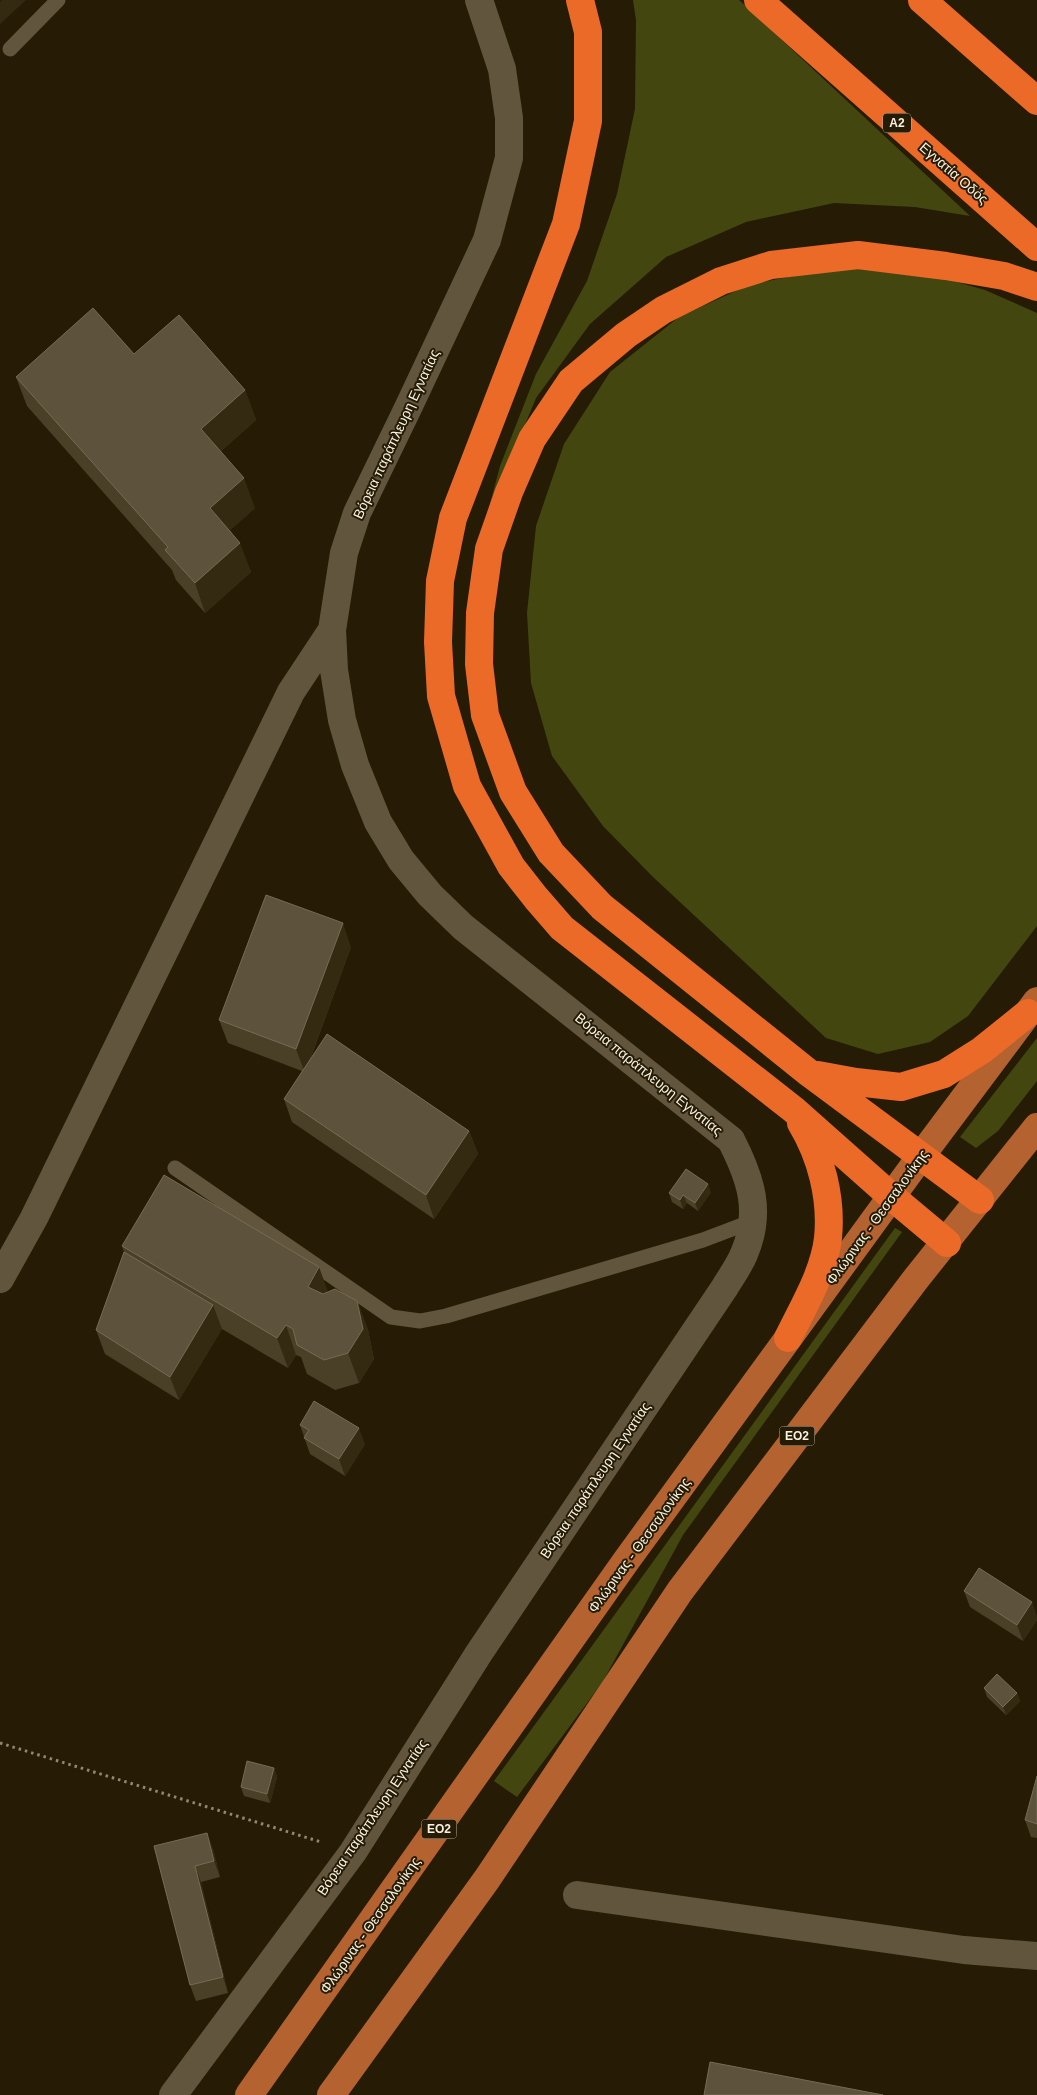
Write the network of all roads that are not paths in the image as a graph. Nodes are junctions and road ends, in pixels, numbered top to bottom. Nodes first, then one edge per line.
1 (58, 0) edge
2 (479, 0) edge
3 (580, 0) edge
4 (758, 0) edge
5 (922, 0) edge
6 (10, 49) dead end
7 (1037, 101) edge
8 (1037, 246) edge
9 (1037, 287) edge
10 (332, 630) junction
11 (1032, 1007) edge
12 (810, 1073) junction
13 (794, 1110) junction
14 (1037, 1127) edge
15 (921, 1156) junction
16 (175, 1168) dead end
17 (892, 1198) junction
18 (980, 1200) junction
19 (753, 1221) junction
20 (947, 1243) junction
21 (0, 1279) edge
22 (788, 1338) junction
23 (577, 1895) dead end
24 (1037, 1956) edge
25 (173, 2095) edge
26 (249, 2095) edge
27 (331, 2095) edge

1 - 6 lane
2 - 10 street, Βόρεια παράπλευρη Εγνατίας
3 - 13 highway
4 - 8 highway, Εγνατία Οδός / Α2
5 - 7 highway
9 - 12 highway
10 - 19 street, Βόρεια παράπλευρη Εγνατίας
10 - 21 street
11 - 12 highway
11 - 15 main road, Φλώρινας - Θεσσαλονίκης / ΕΟ2
12 - 15 highway
13 - 17 highway
13 - 22 highway
14 - 18 main road, ΕΟ2
15 - 17 main road, Φλώρινας - Θεσσαλονίκης / ΕΟ2
15 - 18 highway
16 - 19 lane
17 - 20 highway
17 - 22 main road, Φλώρινας - Θεσσαλονίκης / ΕΟ2
18 - 20 main road, ΕΟ2
19 - 25 street, Βόρεια παράπλευρη Εγνατίας
20 - 27 main road, ΕΟ2
22 - 26 main road, Φλώρινας - Θεσσαλονίκης / ΕΟ2
23 - 24 street

